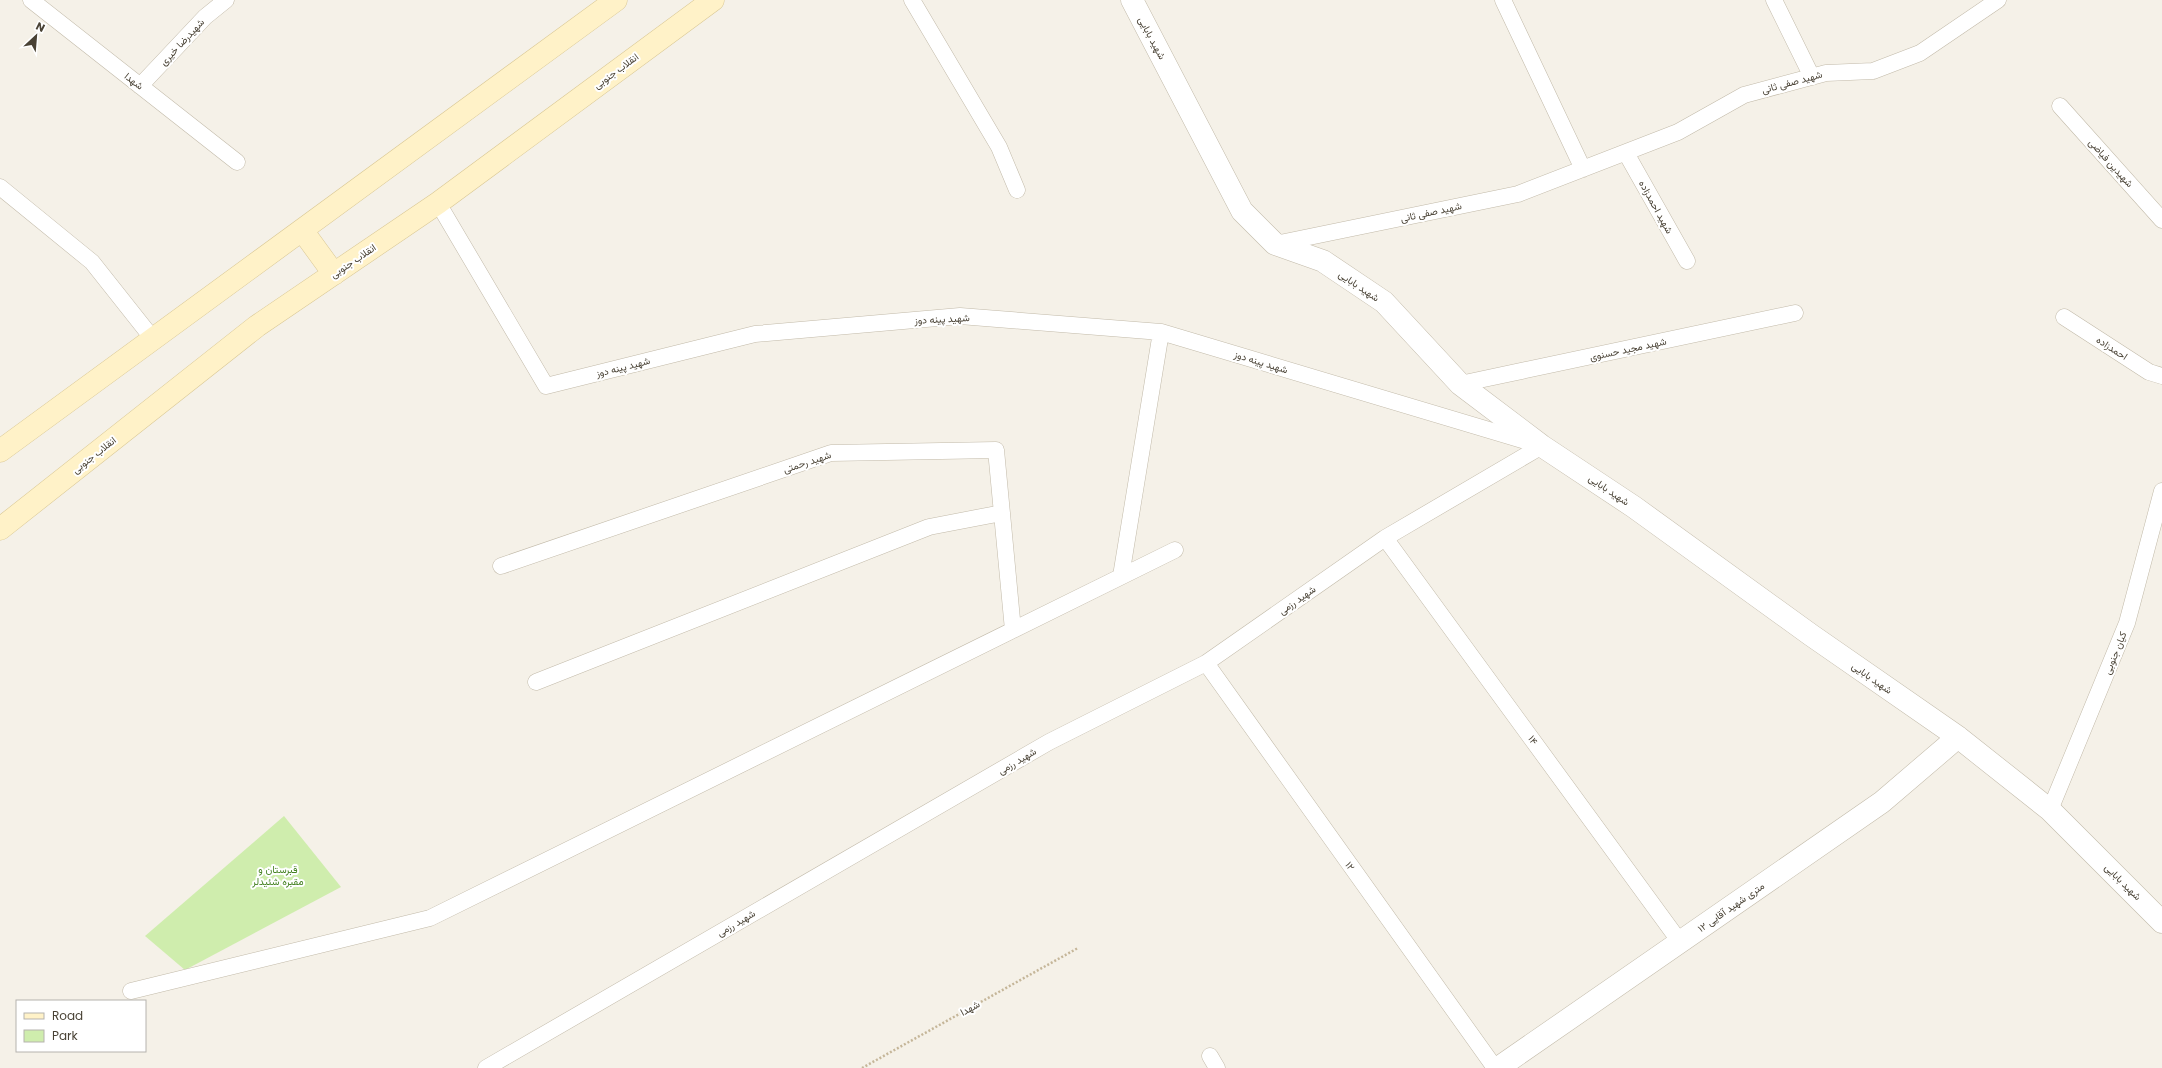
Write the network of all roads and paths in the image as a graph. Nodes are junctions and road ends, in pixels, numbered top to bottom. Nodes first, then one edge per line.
1 (31, 0) edge
2 (226, 0) edge
3 (616, 0) edge
4 (713, 0) edge
5 (912, 0) edge
6 (1132, 0) edge
7 (1503, 0) edge
8 (1774, 0) edge
9 (1998, 0) edge
10 (1812, 77) junction
11 (140, 86) junction
12 (2060, 106) dead end
13 (1626, 153) junction
14 (237, 162) dead end
15 (1583, 169) junction
16 (0, 187) edge
17 (1017, 190) dead end
18 (438, 203) junction
19 (2162, 220) edge
20 (302, 230) junction
21 (1275, 244) junction
22 (1687, 261) dead end
23 (334, 274) junction
24 (1795, 313) dead end
25 (2064, 317) dead end
26 (1161, 332) junction
27 (153, 339) junction
28 (2162, 376) edge
29 (1460, 384) junction
30 (1542, 446) junction
31 (0, 451) edge
32 (2162, 491) edge
33 (1002, 513) junction
34 (0, 529) edge
35 (1385, 538) junction
36 (1175, 550) dead end
37 (501, 566) dead end
38 (1121, 576) junction
39 (1013, 630) junction
40 (1206, 663) junction
41 (536, 682) dead end
42 (1958, 738) junction
43 (2050, 810) junction
44 (2162, 922) edge
45 (1680, 942) junction
46 (1078, 948) dead end
47 (131, 991) dead end
48 (486, 1068) edge
49 (862, 1068) edge
50 (1497, 1068) edge

1 - 11 lane, شهدا
2 - 11 lane, شهیدرضا خیری
3 - 20 street
4 - 18 street, انقلاب جنوبی
5 - 17 lane
6 - 21 street, شهید بابایی
7 - 15 lane
8 - 10 lane
9 - 10 lane, شهید صفی ثانی
10 - 13 lane, شهید صفی ثانی
11 - 14 lane, شهدا
12 - 19 lane, شهیدین فیاضی
13 - 15 lane, شهید صفی ثانی
13 - 22 lane, شهید احمدزاده
15 - 21 lane, شهید صفی ثانی
16 - 27 lane
18 - 23 street, انقلاب جنوبی
18 - 26 lane, شهید پینه دوز
20 - 23 street
20 - 27 street
21 - 29 street, شهید بابایی
23 - 34 street, انقلاب جنوبی
24 - 29 lane, شهید مجید حسنوی
25 - 28 lane, احمدزاده
26 - 30 lane, شهید پینه دوز
26 - 38 lane
27 - 31 street
29 - 30 street, شهید بابایی
30 - 35 lane, شهید رزمی
30 - 42 street, شهید بابایی
32 - 43 lane, کیان جنوبی
33 - 37 lane, شهید رحمتی
33 - 39 lane, شهید رحمتی
33 - 41 lane
35 - 40 lane, شهید رزمی
35 - 45 lane, ۱۴
36 - 38 lane
38 - 39 lane
39 - 47 lane
40 - 48 lane, شهید رزمی
40 - 50 lane, ۱۲
42 - 43 street, شهید بابایی
42 - 45 street, ۱۲ متری شهید آقایی
43 - 44 street, شهید بابایی
45 - 50 street, ۱۲ متری شهید آقایی
46 - 49 path, شهدا

